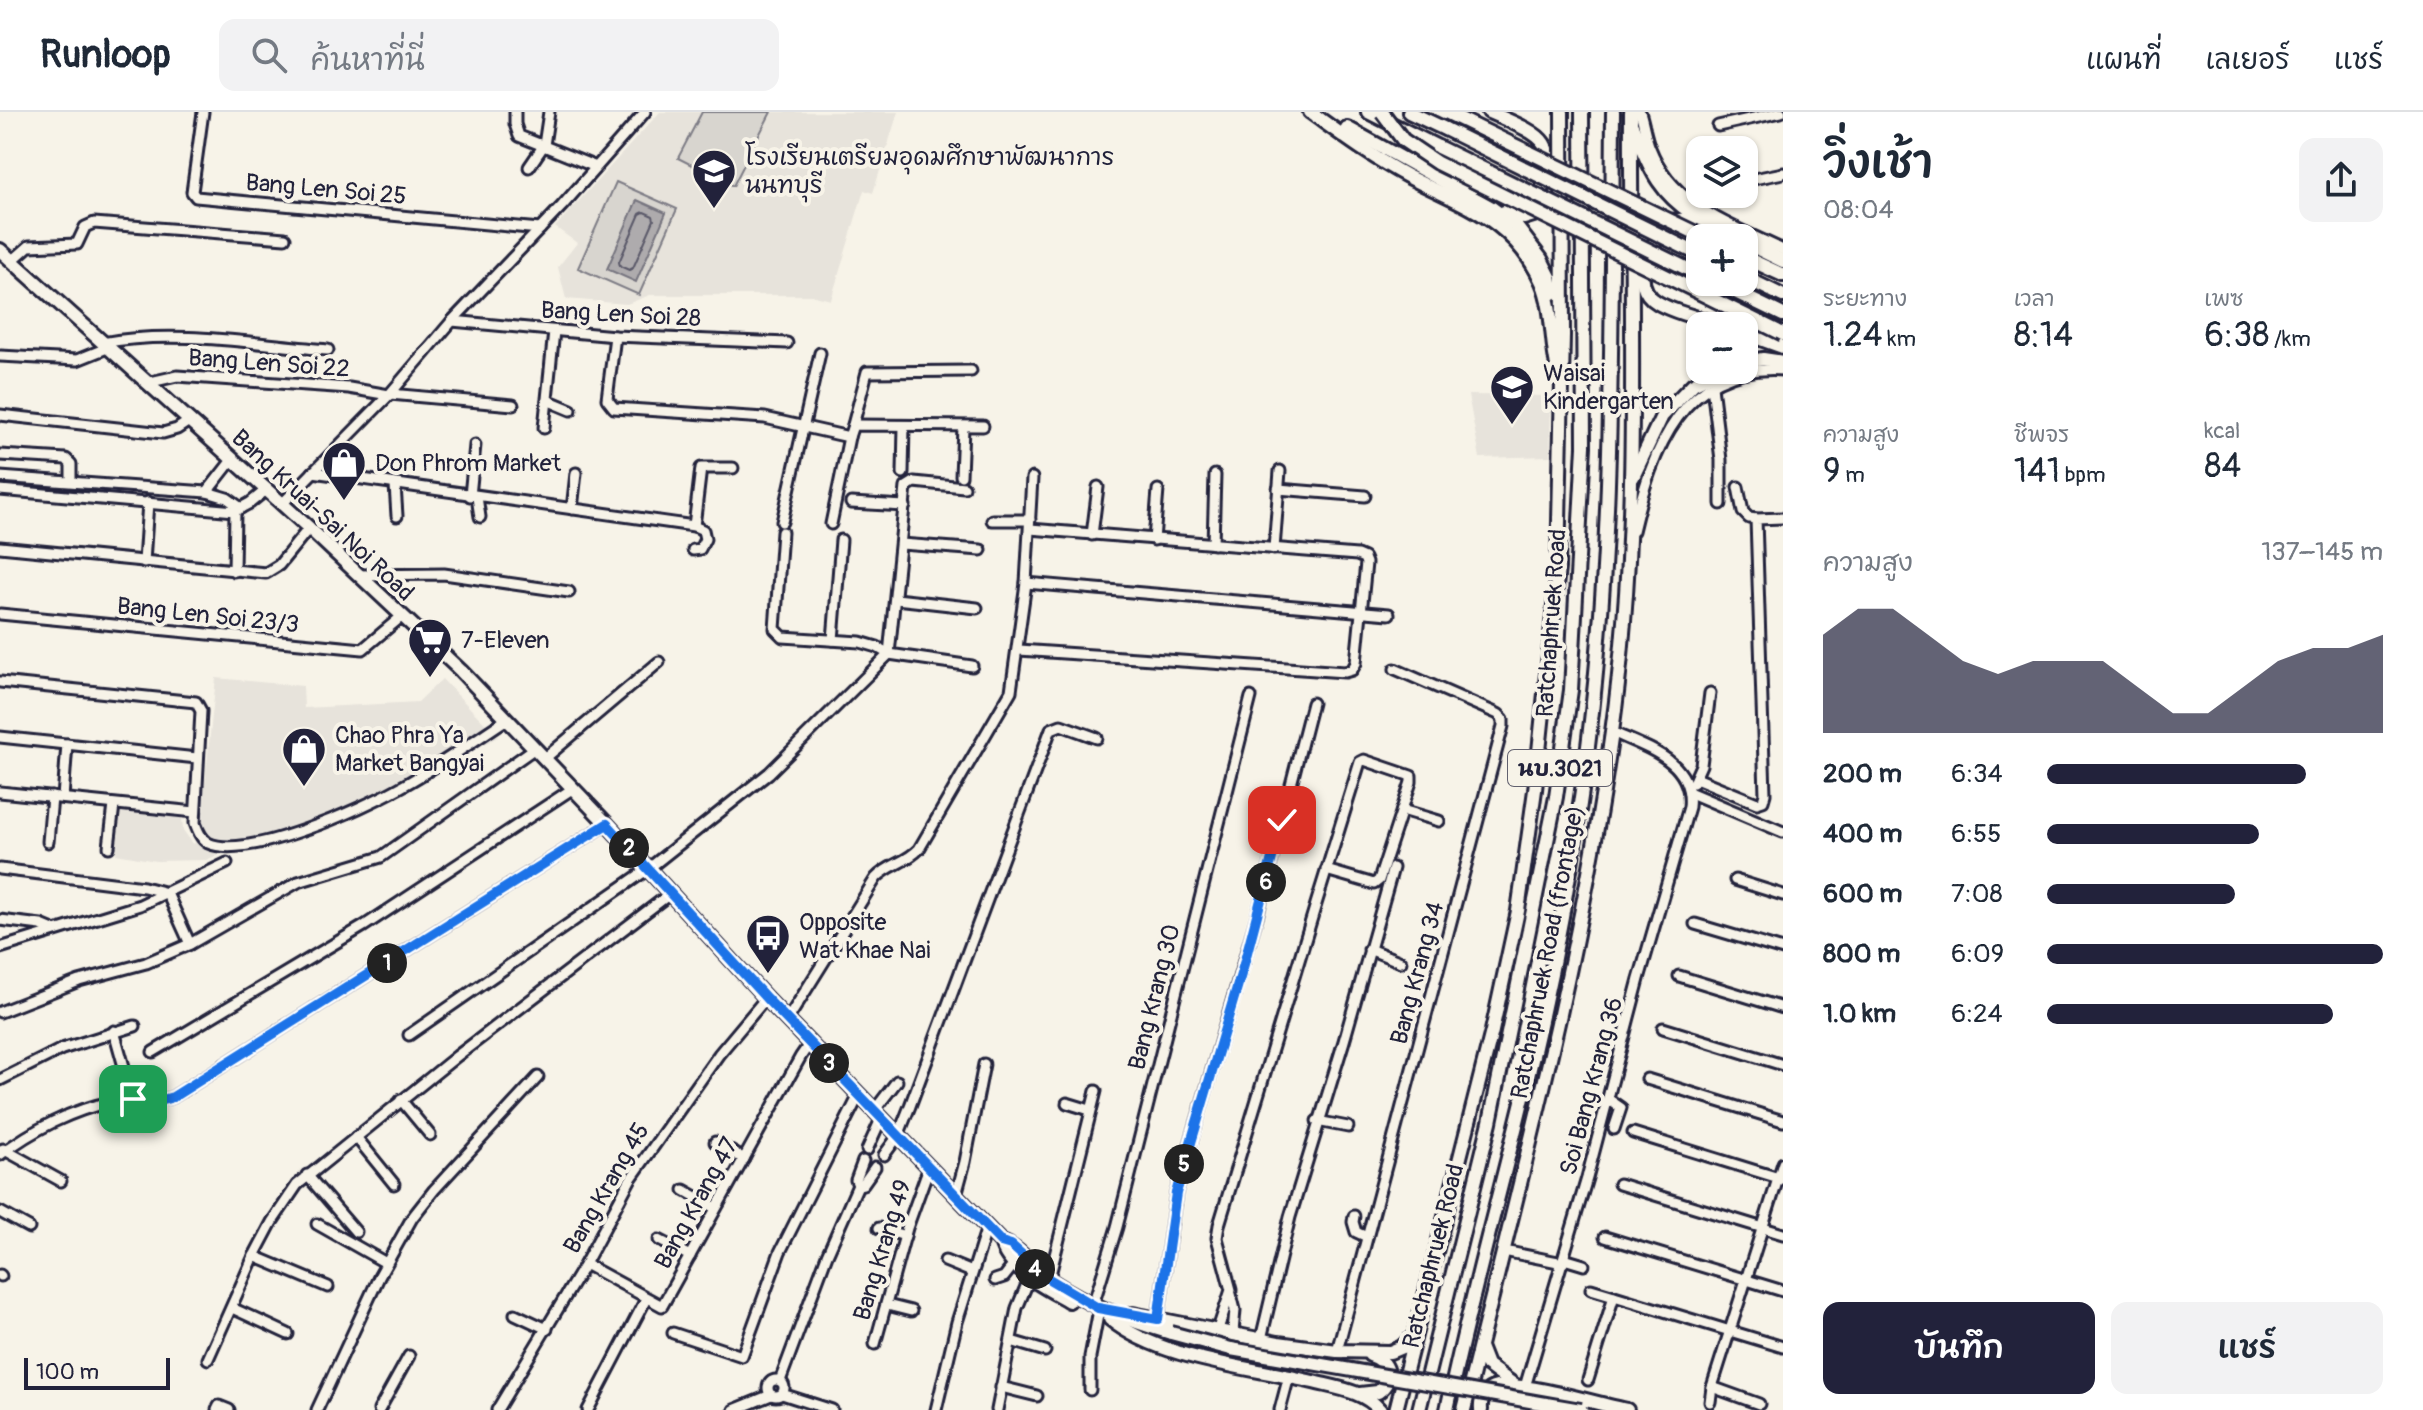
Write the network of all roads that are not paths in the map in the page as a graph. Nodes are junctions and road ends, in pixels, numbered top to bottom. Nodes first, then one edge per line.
1 (203, 112) edge
2 (515, 112) edge
3 (549, 112) edge
4 (645, 112) edge
5 (1310, 112) edge
6 (1319, 112) edge
7 (1368, 112) edge
8 (1382, 112) edge
9 (1409, 112) edge
10 (1446, 112) edge
11 (1489, 112) edge
12 (1562, 112) edge
13 (1582, 112) edge
14 (1613, 112) edge
15 (1640, 112) edge
16 (1781, 112) edge
17 (1631, 118) edge
18 (1718, 126) dead end
19 (544, 145) junction
20 (529, 167) dead end
21 (596, 167) junction
22 (1783, 173) edge
23 (1758, 178) edge
24 (1492, 208) junction
25 (1697, 218) junction
26 (1709, 224) edge
27 (1686, 228) edge
28 (540, 229) junction
29 (285, 238) dead end
30 (1686, 248) edge
31 (1758, 249) edge
32 (0, 250) edge
33 (1783, 250) edge
34 (12, 261) junction
35 (1783, 261) edge
36 (1758, 263) edge
37 (1686, 268) edge
38 (1783, 275) edge
39 (1758, 284) edge
40 (1744, 296) edge
41 (1783, 296) edge
42 (1686, 313) edge
43 (1783, 315) edge
44 (452, 321) junction
45 (554, 331) junction
46 (1783, 334) edge
47 (1563, 335) junction
48 (615, 336) junction
49 (1758, 338) edge
50 (787, 343) dead end
51 (104, 346) junction
52 (1783, 347) edge
53 (328, 350) dead end
54 (820, 353) dead end
55 (0, 356) edge
56 (1758, 360) edge
57 (1783, 362) edge
58 (1783, 370) edge
59 (971, 371) dead end
60 (146, 383) junction
61 (1693, 384) edge
62 (1712, 386) junction
63 (1562, 389) junction
64 (389, 394) junction
65 (547, 400) junction
66 (513, 405) dead end
67 (571, 410) dead end
68 (0, 415) edge
69 (189, 421) junction
70 (853, 425) junction
71 (803, 426) junction
72 (904, 426) junction
73 (983, 426) dead end
74 (963, 427) junction
75 (544, 428) dead end
76 (849, 437) junction
77 (475, 445) dead end
78 (0, 455) edge
79 (232, 460) junction
80 (733, 468) dead end
81 (1280, 471) dead end
82 (313, 472) junction
83 (576, 473) dead end
84 (903, 473) dead end
85 (1215, 475) dead end
86 (961, 476) dead end
87 (0, 477) edge
88 (1032, 478) dead end
89 (1632, 480) junction
90 (71, 481) junction
91 (395, 485) junction
92 (964, 487) dead end
93 (1098, 487) dead end
94 (1738, 487) dead end
95 (1278, 489) junction
96 (0, 490) edge
97 (266, 490) junction
98 (1158, 490) dead end
99 (207, 492) junction
100 (1365, 496) dead end
101 (474, 497) junction
102 (148, 502) junction
103 (851, 503) dead end
104 (282, 504) junction
105 (1721, 504) dead end
106 (905, 506) junction
107 (238, 509) junction
108 (572, 509) junction
109 (397, 516) dead end
110 (480, 517) dead end
111 (1783, 518) edge
112 (1756, 519) junction
113 (992, 520) dead end
114 (831, 524) dead end
115 (1030, 525) junction
116 (694, 526) junction
117 (309, 528) junction
118 (1092, 535) junction
119 (841, 540) dead end
120 (1154, 540) junction
121 (901, 544) junction
122 (1213, 544) junction
123 (0, 547) edge
124 (1274, 549) junction
125 (1629, 549) junction
126 (693, 550) dead end
127 (981, 550) dead end
128 (144, 562) junction
129 (234, 571) junction
130 (358, 575) junction
131 (1026, 583) junction
132 (569, 592) dead end
133 (896, 599) junction
134 (977, 608) dead end
135 (1361, 612) junction
136 (0, 614) edge
137 (1389, 614) dead end
138 (401, 617) junction
139 (833, 640) junction
140 (1019, 650) junction
141 (889, 654) junction
142 (659, 662) dead end
143 (972, 666) dead end
144 (1395, 669) dead end
145 (0, 682) edge
146 (1710, 693) dead end
147 (1251, 697) dead end
148 (1312, 703) dead end
149 (507, 719) junction
150 (1612, 732) junction
151 (0, 737) edge
152 (1097, 738) dead end
153 (67, 744) junction
154 (535, 748) junction
155 (197, 758) junction
156 (544, 759) junction
157 (1696, 778) junction
158 (572, 789) junction
159 (0, 792) edge
160 (1690, 792) junction
161 (58, 798) junction
162 (114, 805) junction
163 (1599, 805) junction
164 (1402, 810) junction
165 (195, 812) junction
166 (1439, 821) dead end
167 (607, 824) junction
168 (1783, 832) edge
169 (48, 842) dead end
170 (109, 847) dead end
171 (227, 863) dead end
172 (1393, 868) dead end
173 (0, 869) edge
174 (648, 869) junction
175 (1326, 870) junction
176 (1735, 880) dead end
177 (167, 893) junction
178 (671, 893) junction
179 (1783, 895) edge
180 (1563, 914) junction
181 (0, 920) edge
182 (1695, 924) dead end
183 (53, 930) junction
184 (190, 944) junction
185 (0, 948) edge
186 (1369, 949) junction
187 (1783, 950) edge
188 (1401, 962) dead end
189 (1679, 976) dead end
190 (766, 998) junction
191 (1783, 1008) edge
192 (0, 1012) edge
193 (788, 1019) junction
194 (135, 1026) dead end
195 (1663, 1028) dead end
196 (114, 1031) junction
197 (1492, 1031) junction
198 (409, 1035) dead end
199 (810, 1043) junction
200 (153, 1052) dead end
201 (984, 1064) dead end
202 (1783, 1065) edge
203 (538, 1077) dead end
204 (1647, 1079) dead end
205 (0, 1080) edge
206 (897, 1081) dead end
207 (1096, 1091) dead end
208 (859, 1095) junction
209 (133, 1099) junction
210 (1608, 1099) junction
211 (401, 1100) junction
212 (1067, 1103) dead end
213 (1090, 1110) junction
214 (877, 1115) junction
215 (1317, 1121) junction
216 (1783, 1121) edge
217 (1490, 1122) junction
218 (1348, 1127) dead end
219 (1614, 1129) dead end
220 (1633, 1133) dead end
221 (430, 1135) dead end
222 (898, 1136) junction
223 (356, 1137) junction
224 (715, 1142) dead end
225 (867, 1150) dead end
226 (2, 1151) edge
227 (884, 1155) dead end
228 (744, 1159) junction
229 (863, 1161) dead end
230 (1783, 1163) edge
231 (875, 1167) dead end
232 (929, 1167) junction
233 (307, 1175) junction
234 (1781, 1178) edge
235 (61, 1181) dead end
236 (394, 1184) dead end
237 (1619, 1184) dead end
238 (858, 1185) junction
239 (684, 1190) dead end
240 (956, 1195) junction
241 (716, 1208) junction
242 (0, 1212) edge
243 (1354, 1216) dead end
244 (317, 1224) dead end
245 (987, 1227) junction
246 (29, 1228) dead end
247 (879, 1228) dead end
248 (1763, 1228) junction
249 (356, 1232) dead end
250 (1783, 1234) edge
251 (905, 1236) junction
252 (1367, 1237) junction
253 (1605, 1237) dead end
254 (659, 1240) dead end
255 (1001, 1242) junction
256 (1504, 1251) junction
257 (254, 1256) junction
258 (690, 1256) junction
259 (945, 1261) dead end
260 (1563, 1261) junction
261 (386, 1263) junction
262 (1015, 1263) junction
263 (585, 1264) junction
264 (1584, 1265) dead end
265 (972, 1272) junction
266 (1030, 1277) junction
267 (1049, 1279) junction
268 (995, 1280) dead end
269 (1747, 1280) junction
270 (328, 1287) dead end
271 (1591, 1289) dead end
272 (1231, 1290) junction
273 (1783, 1291) edge
274 (1614, 1296) junction
275 (646, 1299) junction
276 (887, 1305) junction
277 (232, 1308) junction
278 (911, 1311) dead end
279 (1101, 1312) junction
280 (515, 1314) dead end
281 (1158, 1319) junction
282 (547, 1329) junction
283 (1218, 1329) junction
284 (1417, 1331) junction
285 (1233, 1332) junction
286 (1732, 1332) junction
287 (673, 1333) dead end
288 (288, 1334) dead end
289 (1170, 1335) junction
290 (1261, 1339) junction
291 (1011, 1341) junction
292 (875, 1344) dead end
293 (1480, 1347) junction
294 (1783, 1347) edge
295 (1045, 1351) dead end
296 (1337, 1351) junction
297 (1359, 1352) junction
298 (409, 1356) dead end
299 (208, 1359) dead end
300 (1289, 1376) junction
301 (1588, 1380) dead end
302 (1520, 1386) junction
303 (1001, 1387) junction
304 (1712, 1387) junction
305 (1090, 1390) dead end
306 (777, 1394) junction
307 (1359, 1394) junction
308 (1037, 1396) dead end
309 (1710, 1402) dead end
310 (1759, 1404) dead end
311 (218, 1408) edge
312 (229, 1410) edge
313 (317, 1410) edge
314 (379, 1410) edge
315 (497, 1410) edge
316 (588, 1410) edge
317 (734, 1410) edge
318 (832, 1410) edge
319 (936, 1410) edge
320 (997, 1410) edge
321 (1280, 1410) edge
322 (1380, 1410) edge
323 (1396, 1410) edge
324 (1419, 1410) edge
325 (1447, 1410) edge
326 (1464, 1410) edge
327 (1481, 1410) edge
328 (1554, 1410) edge
329 (1581, 1410) edge
330 (1627, 1410) edge

1 - 28 street, Bang Len Soi 25
2 - 19 street
3 - 19 street
4 - 21 street
5 - 63 main road
6 - 24 main road
7 - 37 main road, bridge
8 - 46 main road, bridge
9 - 30 main road, bridge
10 - 27 main road, bridge
11 - 24 main road
12 - 47 main road, Ratchaphruek Road (frontage) / นบ.3021
13 - 217 main road, Ratchaphruek Road / นบ.3021
14 - 180 main road, Ratchaphruek Road / นบ.3021
15 - 33 street
16 - 18 street
17 - 25 main road
17 - 89 main road, Ratchaphruek Road (frontage) / นบ.3021
19 - 20 street
19 - 21 street
21 - 28 street
22 - 23 street
24 - 47 main road
25 - 26 main road
25 - 42 main road
28 - 44 street
29 - 34 street
31 - 35 main road
32 - 34 main road, Bang Kruai-Sai Noi Road
34 - 51 main road, Bang Kruai-Sai Noi Road
36 - 38 main road
39 - 41 main road
40 - 43 main road
44 - 45 street, Bang Len Soi 28
44 - 64 street
45 - 48 street, Bang Len Soi 28
45 - 65 street
47 - 63 main road, Ratchaphruek Road (frontage) / นบ.3021
48 - 50 street, Bang Len Soi 28
48 - 71 street
49 - 52 main road
51 - 53 street
51 - 55 street
51 - 60 main road, Bang Kruai-Sai Noi Road
54 - 71 street
56 - 57 main road
58 - 62 street
59 - 70 street
60 - 64 street, Bang Len Soi 22
60 - 69 main road, Bang Kruai-Sai Noi Road
61 - 89 main road
62 - 105 street
62 - 125 street
63 - 197 main road, Ratchaphruek Road (frontage) / นบ.3021
64 - 66 street, Bang Len Soi 22
64 - 82 street
65 - 67 street
65 - 75 street
68 - 69 street
69 - 79 main road, Bang Kruai-Sai Noi Road
70 - 72 street
70 - 76 street
71 - 76 street
71 - 139 street
72 - 74 street
72 - 84 street
73 - 74 street
74 - 86 street
76 - 114 street
77 - 101 street
78 - 90 street
79 - 97 main road, Bang Kruai-Sai Noi Road
79 - 99 street
80 - 116 street
81 - 95 street
82 - 91 street
82 - 104 street
83 - 108 street
85 - 122 street
87 - 90 street
88 - 115 street
89 - 125 main road, Ratchaphruek Road (frontage) / นบ.3021
90 - 99 street
91 - 101 street
91 - 109 street
92 - 106 street
93 - 118 street
94 - 112 street
95 - 100 street
95 - 124 street
96 - 102 street
97 - 104 main road, Bang Kruai-Sai Noi Road
97 - 107 street
98 - 120 street
99 - 107 street
101 - 108 street
101 - 110 street
102 - 107 street
102 - 128 street
103 - 106 street
104 - 117 main road, Bang Kruai-Sai Noi Road
106 - 121 street
107 - 129 street
108 - 116 street
111 - 112 street
112 - 157 street
113 - 115 street
115 - 118 street
115 - 131 street
116 - 126 street
117 - 129 street
117 - 130 main road, Bang Kruai-Sai Noi Road
118 - 120 street
119 - 139 street
120 - 122 street
121 - 127 street
121 - 133 street
122 - 124 street
123 - 128 street
124 - 135 street
125 - 150 main road, Ratchaphruek Road (frontage) / นบ.3021
128 - 129 street
130 - 132 street
130 - 138 main road, Bang Kruai-Sai Noi Road
131 - 135 street
131 - 140 street
133 - 134 street
133 - 141 street
135 - 137 street
135 - 140 street
136 - 138 street, Bang Len Soi 23/3
138 - 149 main road, Bang Kruai-Sai Noi Road
139 - 141 street
140 - 193 street
141 - 143 street
141 - 174 street
142 - 156 street
144 - 252 street, Bang Krang 34
145 - 155 street
146 - 157 street, Soi Bang Krang 36
147 - 279 street, Bang Krang 30
148 - 281 street
149 - 154 main road, Bang Kruai-Sai Noi Road
149 - 165 street
150 - 160 street
150 - 163 main road, Ratchaphruek Road (frontage) / นบ.3021
151 - 153 street
152 - 222 street
153 - 155 street
153 - 161 street
154 - 156 main road, Bang Kruai-Sai Noi Road
154 - 184 street
155 - 165 street
156 - 158 main road, Bang Kruai-Sai Noi Road
157 - 160 street, Soi Bang Krang 36
158 - 167 main road, Bang Kruai-Sai Noi Road
158 - 200 street
159 - 161 street
160 - 168 street
160 - 210 street, Soi Bang Krang 36
161 - 162 street
161 - 169 street
162 - 165 street
162 - 170 street
163 - 180 main road
163 - 256 main road, Ratchaphruek Road (frontage) / นบ.3021
164 - 166 street
164 - 175 street
164 - 175 street
167 - 174 main road, Bang Kruai-Sai Noi Road
167 - 209 street
171 - 177 street
172 - 186 street
173 - 177 street
174 - 178 main road, Bang Kruai-Sai Noi Road
174 - 198 street
175 - 272 street
176 - 179 street
177 - 183 street
177 - 184 street
178 - 190 main road, Bang Kruai-Sai Noi Road
178 - 211 street
180 - 325 main road, Ratchaphruek Road / นบ.3021
181 - 183 street
182 - 187 street
183 - 185 street
184 - 192 street
186 - 188 street
186 - 215 street
189 - 191 street
190 - 193 main road, Bang Kruai-Sai Noi Road
190 - 263 street, Bang Krang 45
193 - 199 main road, Bang Kruai-Sai Noi Road
194 - 196 street
195 - 202 street
196 - 205 street
196 - 209 street
197 - 217 main road
197 - 284 main road, Ratchaphruek Road (frontage) / นบ.3021
199 - 208 main road, Bang Kruai-Sai Noi Road
199 - 228 street, Bang Krang 47
201 - 240 street
203 - 261 street
204 - 216 street
206 - 214 street
207 - 213 street
208 - 214 main road, Bang Kruai-Sai Noi Road
208 - 287 street
209 - 226 street
210 - 219 street
210 - 260 street, Soi Bang Krang 36
211 - 221 street
211 - 223 street
212 - 213 street
213 - 267 street
214 - 222 main road, Bang Kruai-Sai Noi Road
214 - 225 street
215 - 218 street
215 - 290 street
217 - 324 main road, Ratchaphruek Road / นบ.3021
220 - 234 street
222 - 227 street
222 - 232 main road, Bang Kruai-Sai Noi Road
223 - 233 street
223 - 236 street
224 - 228 street
226 - 235 street
228 - 241 street, Bang Krang 47
229 - 238 street
230 - 234 street
231 - 238 street
232 - 240 main road, Bang Kruai-Sai Noi Road
232 - 251 street, Bang Krang 49
233 - 249 street
233 - 257 street
234 - 248 street
237 - 248 street
238 - 306 street
239 - 241 street
240 - 245 main road, Bang Kruai-Sai Noi Road
241 - 258 street, Bang Krang 47
242 - 246 street
243 - 252 street
244 - 261 street
245 - 255 main road, Bang Kruai-Sai Noi Road
245 - 265 street
247 - 251 street
248 - 250 street
248 - 269 street
251 - 276 street, Bang Krang 49
252 - 296 street, Bang Krang 34
253 - 269 street
254 - 258 street
255 - 262 main road, Bang Kruai-Sai Noi Road
255 - 267 main road, Bang Kruai-Sai Noi Road
256 - 260 street
256 - 293 main road, Ratchaphruek Road (frontage) / นบ.3021
257 - 270 street
257 - 277 street
258 - 275 street, Bang Krang 47
259 - 265 street
260 - 264 street
260 - 302 street, Soi Bang Krang 36
261 - 313 street
262 - 266 main road, Bang Kruai-Sai Noi Road
262 - 268 street
263 - 275 street, Bang Krang 47
263 - 282 street, Bang Krang 45
265 - 319 street
266 - 279 main road, Bang Kruai-Sai Noi Road
266 - 291 street
267 - 279 main road, Bang Kruai-Sai Noi Road
269 - 273 street
269 - 286 street
271 - 274 street
272 - 283 street
272 - 285 street
274 - 286 street
274 - 301 street
275 - 316 street
276 - 278 street
276 - 292 street, Bang Krang 49
277 - 288 street
277 - 299 street
279 - 281 main road
279 - 289 main road, Bang Kruai-Sai Noi Road
279 - 300 main road
279 - 305 street, Bang Krang 30
280 - 282 street
281 - 283 main road
282 - 315 street, Bang Krang 45
283 - 285 main road
284 - 297 main road
284 - 323 main road, Ratchaphruek Road (frontage) / นบ.3021
285 - 290 main road
286 - 294 street
286 - 304 street
289 - 328 main road, Bang Kruai-Sai Noi Road, bridge
289 - 329 main road, Bang Kruai-Sai Noi Road, bridge
290 - 296 main road
291 - 295 street
291 - 303 street
293 - 302 main road
293 - 326 main road, Ratchaphruek Road (frontage) / นบ.3021
296 - 297 main road
297 - 307 main road
298 - 314 street
300 - 307 main road
300 - 321 street
302 - 327 main road
302 - 330 main road
303 - 308 street
303 - 320 street
304 - 309 street
304 - 310 street
306 - 317 street
306 - 318 street
307 - 322 main road
311 - 312 street

